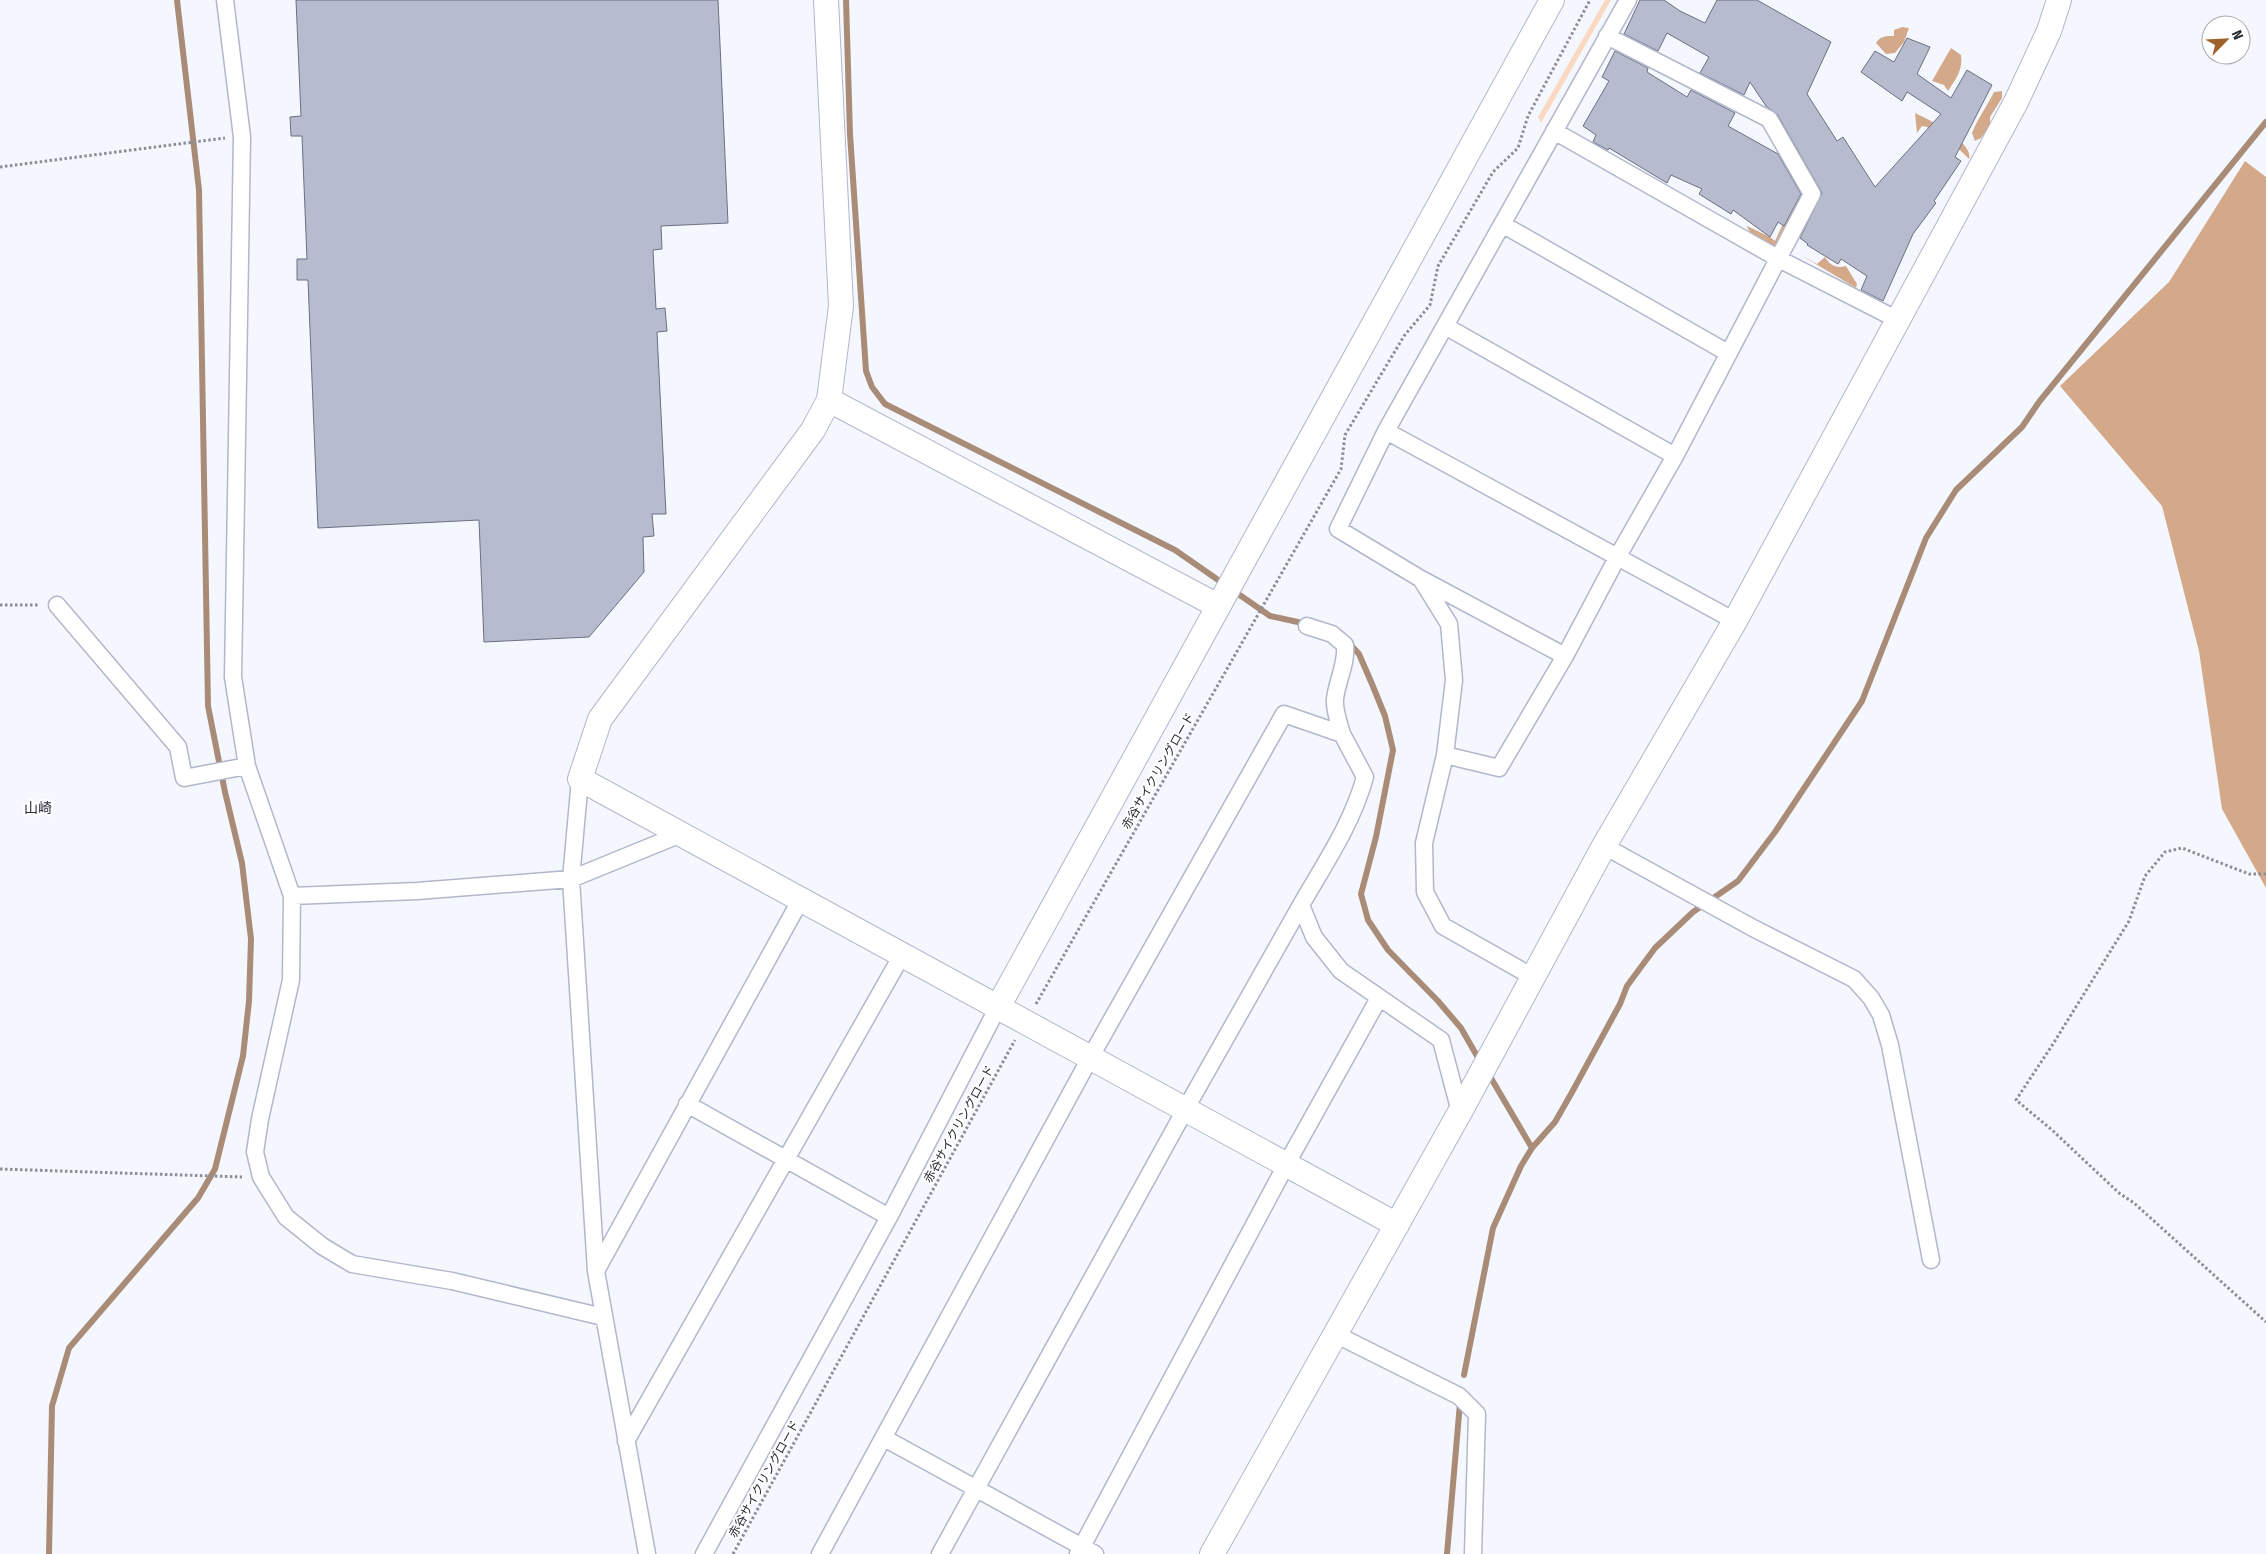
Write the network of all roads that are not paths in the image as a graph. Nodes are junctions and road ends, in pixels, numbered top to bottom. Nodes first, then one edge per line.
1 (225, 0) edge
2 (826, 0) edge
3 (1552, 0) edge
4 (1628, 0) edge
5 (2059, 0) edge
6 (1607, 36) junction
7 (1554, 132) junction
8 (1502, 224) junction
9 (1779, 259) junction
10 (1898, 320) junction
11 (1444, 326) junction
12 (1728, 353) junction
13 (829, 400) junction
14 (1386, 431) junction
15 (1675, 456) junction
16 (1618, 556) junction
17 (1421, 579) junction
18 (57, 605) road end
19 (1218, 606) junction
20 (1735, 621) junction
21 (1307, 626) dead end
22 (1565, 656) junction
23 (1342, 734) junction
24 (1445, 755) junction
25 (248, 766) junction
26 (580, 779) junction
27 (681, 834) junction
28 (1604, 846) junction
29 (571, 879) junction
30 (292, 896) junction
31 (801, 900) junction
32 (1301, 905) junction
33 (902, 955) junction
34 (1533, 977) junction
35 (1379, 998) junction
36 (998, 1007) junction
37 (1090, 1058) junction
38 (688, 1104) junction
39 (1185, 1110) junction
40 (1460, 1112) junction
41 (785, 1160) junction
42 (1286, 1165) junction
43 (889, 1218) junction
44 (1397, 1225) junction
45 (1931, 1260) dead end
46 (596, 1270) junction
47 (603, 1317) junction
48 (1335, 1334) junction
49 (884, 1438) junction
50 (626, 1441) junction
51 (976, 1489) junction
52 (1085, 1552) edge
53 (646, 1554) edge
54 (704, 1554) edge
55 (820, 1554) edge
56 (940, 1554) edge
57 (1212, 1554) edge
58 (1473, 1554) edge

1 - 25 street
2 - 13 street
3 - 19 street
4 - 6 street
5 - 10 street
6 - 7 street
6 - 9 street
7 - 8 street
7 - 9 street
8 - 11 street
8 - 12 street
9 - 10 street
9 - 12 street
10 - 20 street
11 - 14 street
11 - 15 street
12 - 15 street
13 - 19 street
13 - 26 street
14 - 16 street
14 - 17 street
15 - 16 street
16 - 20 street
16 - 22 street
17 - 22 street
17 - 24 street
18 - 25 street
19 - 36 street
20 - 28 street
21 - 23 street
22 - 24 street
23 - 32 street
23 - 37 street
24 - 34 street
25 - 30 street
26 - 27 street
26 - 29 street
27 - 29 street
27 - 31 street
28 - 34 street
28 - 45 street
29 - 30 street
29 - 46 street
30 - 47 street
31 - 33 street
31 - 38 street
32 - 35 street
32 - 39 street
33 - 36 street
33 - 41 street
34 - 40 street
35 - 40 street
35 - 42 street
36 - 37 street
36 - 43 street
37 - 39 street
37 - 49 street
38 - 41 street
38 - 46 street
39 - 42 street
39 - 51 street
40 - 44 street
41 - 43 street
41 - 50 street
42 - 44 street
42 - 52 street
43 - 54 street
44 - 48 street
46 - 47 street
47 - 50 street
48 - 57 street
48 - 58 street
49 - 51 street
49 - 55 street
50 - 53 street
51 - 52 street
51 - 56 street

